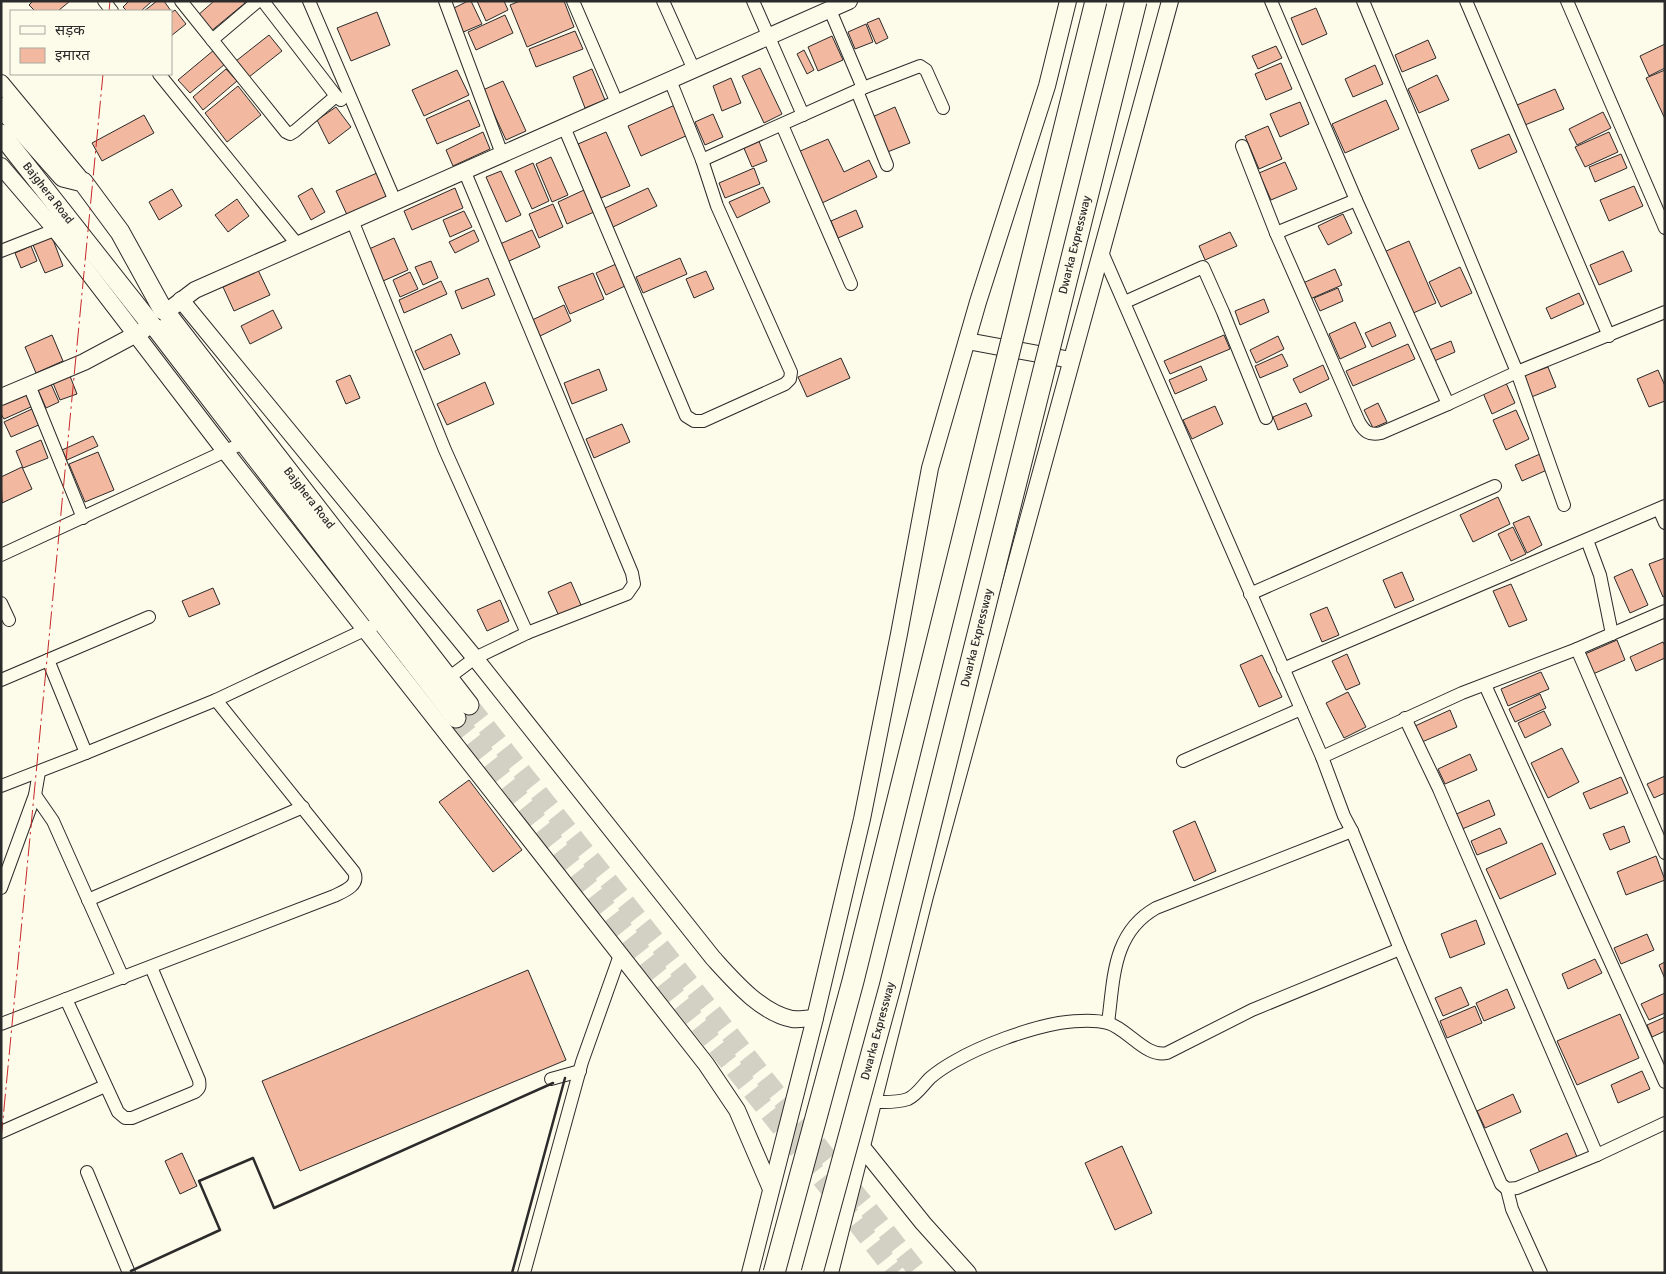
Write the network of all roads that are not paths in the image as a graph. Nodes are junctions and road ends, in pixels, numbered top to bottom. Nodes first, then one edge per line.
1 (181, 1) edge
2 (258, 1) edge
3 (263, 1) edge
4 (309, 1) edge
5 (444, 1) edge
6 (573, 1) edge
7 (663, 1) edge
8 (753, 1) edge
9 (850, 1) edge
10 (1068, 1) edge
11 (1096, 1) edge
12 (1136, 1) edge
13 (1170, 1) edge
14 (1271, 1) edge
15 (1363, 1) edge
16 (1466, 1) edge
17 (1567, 1) edge
18 (830, 10) junction
19 (769, 36) junction
20 (212, 40) junction
21 (694, 70) junction
22 (160, 75) edge
23 (670, 80) junction
24 (1, 84) edge
25 (860, 90) junction
26 (336, 96) junction
27 (617, 103) junction
28 (1, 107) edge
29 (943, 108) dead end
30 (356, 110) junction
31 (803, 115) junction
32 (782, 125) junction
33 (564, 127) junction
34 (1, 134) edge
35 (1242, 146) dead end
36 (502, 154) junction
37 (702, 160) junction
38 (887, 165) dead end
39 (1, 166) edge
40 (464, 170) junction
41 (83, 182) junction
42 (1356, 200) junction
43 (395, 201) junction
44 (352, 220) junction
45 (63, 226) junction
46 (1665, 228) edge
47 (1276, 233) junction
48 (297, 244) junction
49 (1101, 250) junction
50 (1, 251) edge
51 (850, 284) dead end
52 (181, 300) junction
53 (1125, 302) junction
54 (1665, 312) edge
55 (156, 322) junction
56 (1609, 336) junction
57 (967, 341) junction
58 (1071, 360) junction
59 (1517, 372) junction
60 (30, 385) junction
61 (1, 397) edge
62 (1448, 404) junction
63 (1266, 418) dead end
64 (243, 443) junction
65 (225, 451) junction
66 (1495, 486) dead end
67 (1564, 506) dead end
68 (1662, 508) edge
69 (83, 518) junction
70 (1665, 523) edge
71 (1587, 540) junction
72 (1, 555) edge
73 (1250, 594) junction
74 (1, 603) edge
75 (1665, 611) edge
76 (149, 617) dead end
77 (9, 620) dead end
78 (373, 626) junction
79 (527, 633) junction
80 (1612, 634) junction
81 (1577, 649) junction
82 (474, 658) junction
83 (48, 660) junction
84 (1284, 669) junction
85 (1, 680) edge
86 (441, 684) junction
87 (1485, 685) junction
88 (216, 700) junction
89 (1301, 709) junction
90 (463, 712) tunnel mouth
91 (1405, 718) junction
92 (86, 753) junction
93 (1322, 757) junction
94 (1183, 762) dead end
95 (39, 772) junction
96 (1, 786) edge
97 (35, 794) junction
98 (303, 807) junction
99 (1352, 831) junction
100 (1665, 853) edge
101 (1, 888) edge
102 (88, 900) junction
103 (1400, 949) junction
104 (620, 955) junction
105 (151, 967) junction
106 (123, 978) junction
107 (66, 999) junction
108 (815, 1018) junction
109 (1108, 1023) junction
110 (1, 1024) edge
111 (580, 1071) junction
112 (552, 1079) dead end
113 (1665, 1082) edge
114 (104, 1086) junction
115 (874, 1102) junction
116 (1665, 1123) edge
117 (1, 1132) edge
118 (862, 1148) junction
119 (1597, 1155) junction
120 (87, 1172) dead end
121 (771, 1189) junction
122 (1507, 1189) junction
123 (129, 1273) edge
124 (524, 1273) edge
125 (750, 1273) edge
126 (774, 1273) edge
127 (812, 1273) edge
128 (830, 1273) edge
129 (968, 1273) edge
130 (1541, 1273) edge

1 - 20 street
2 - 20 street
3 - 26 street
4 - 30 street
5 - 36 street
6 - 27 street
7 - 21 street
8 - 19 street
9 - 18 street
10 - 57 street
11 - 126 highway, bridge
12 - 127 highway, Dwarka Expressway, bridge
13 - 49 street
14 - 42 street
15 - 59 street
16 - 56 street
17 - 46 street
18 - 19 street
18 - 25 street
19 - 21 street
19 - 31 street
20 - 26 street
21 - 23 street
22 - 48 street
23 - 27 street
23 - 37 street
24 - 41 street
25 - 29 street
25 - 31 street
25 - 38 street
26 - 30 street
27 - 33 street
28 - 41 main road, Bajghera Road
30 - 43 street
31 - 32 street
32 - 37 street
32 - 51 street
33 - 36 street
33 - 37 street
34 - 45 main road, Bajghera Road
35 - 47 street
36 - 40 street
39 - 45 street
40 - 43 street
40 - 79 street
41 - 55 main road, Bajghera Road
42 - 47 street
42 - 62 street
43 - 44 street
44 - 48 street
44 - 79 street
45 - 50 street
45 - 55 main road, Bajghera Road
47 - 62 street
48 - 52 street
49 - 53 street
49 - 58 street
52 - 55 street
52 - 82 street
53 - 63 street
53 - 73 street
54 - 56 street
55 - 60 street
55 - 64 main road, Bajghera Road
55 - 65 street
55 - 86 main road, Bajghera Road
56 - 59 street
57 - 58 street
57 - 108 street
58 - 115 street
59 - 62 street
59 - 67 street
60 - 61 street
60 - 69 street
64 - 65 street
64 - 78 main road, Bajghera Road
65 - 69 street
65 - 78 street
66 - 73 street
68 - 70 street
68 - 71 street
69 - 72 street
71 - 80 street
71 - 84 street
73 - 84 street
74 - 77 street
75 - 80 street
76 - 83 street
78 - 86 main road, Bajghera Road
78 - 88 street
78 - 104 street
79 - 82 street
80 - 81 street
81 - 87 street
81 - 100 street
82 - 86 street
82 - 108 street
83 - 85 street
83 - 92 street
84 - 89 street
86 - 90 main road
87 - 91 street
87 - 113 street
88 - 92 street
88 - 98 street
89 - 93 street
89 - 94 street
91 - 93 street
91 - 119 street
92 - 95 street
93 - 99 street
95 - 96 street
95 - 97 street
97 - 101 street
97 - 102 street
98 - 102 street
98 - 105 street
99 - 103 street
99 - 109 street
102 - 106 street
103 - 109 street
103 - 122 street
104 - 111 street
104 - 121 street
105 - 106 street
105 - 114 street
106 - 107 street
107 - 110 street
107 - 114 street
108 - 121 street
109 - 115 street
111 - 112 street
111 - 124 street
114 - 117 street
115 - 118 street
116 - 119 street
118 - 128 street
118 - 129 street
119 - 122 street
120 - 123 street
121 - 125 street
122 - 130 street

